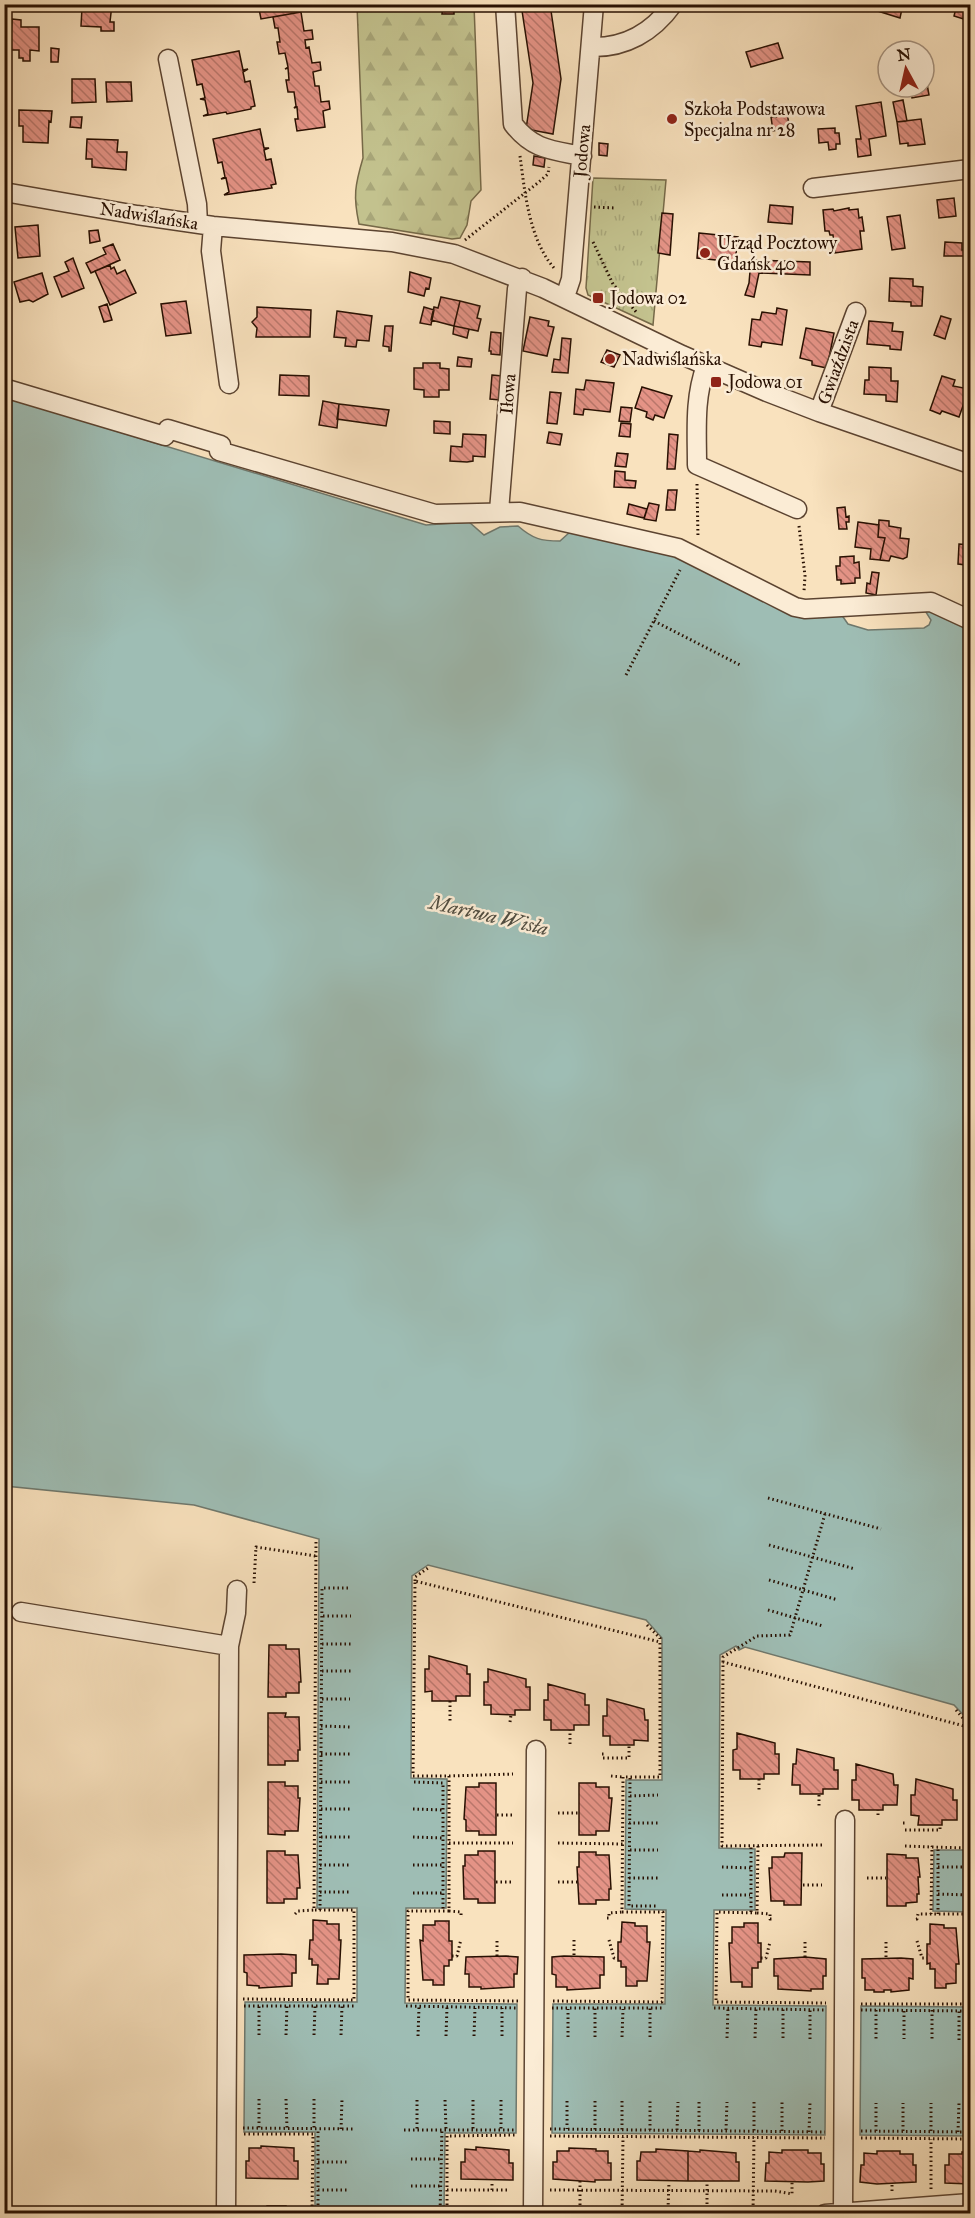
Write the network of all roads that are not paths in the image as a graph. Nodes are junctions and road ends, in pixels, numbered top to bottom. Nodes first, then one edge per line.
1 (505, 4) edge
2 (594, 4) edge
3 (673, 4) edge
4 (591, 47) junction
5 (168, 59) dead end
6 (582, 156) junction
7 (970, 169) edge
8 (813, 188) dead end
9 (4, 192) edge
10 (206, 225) junction
11 (522, 278) junction
12 (565, 297) junction
13 (856, 312) dead end
14 (706, 366) junction
15 (228, 384) dead end
16 (4, 388) edge
17 (819, 412) junction
18 (970, 464) edge
19 (797, 509) road end
20 (499, 511) junction
21 (970, 620) edge
22 (246, 1587) road end
23 (21, 1612) dead end
24 (229, 1646) junction
25 (536, 1750) dead end
26 (845, 1820) dead end
27 (970, 2203) edge
28 (834, 2212) edge
29 (226, 2214) edge
30 (533, 2214) edge

1 - 6 street
2 - 4 street, Jodowa
3 - 4 street
4 - 6 street, Jodowa
5 - 10 street
6 - 12 street, Jodowa
7 - 8 street
9 - 10 street, Nadwiślańska
10 - 11 street, Nadwiślańska
10 - 15 street
11 - 12 street, Nadwiślańska
11 - 20 street, Iłowa
12 - 14 street, Nadwiślańska
13 - 17 street, Gwiaździsta
14 - 17 street, Nadwiślańska
14 - 19 street
16 - 20 street
17 - 18 street, Nadwiślańska
20 - 21 street
22 - 24 street
23 - 24 street
24 - 29 street
25 - 30 street
26 - 28 street
27 - 28 street

